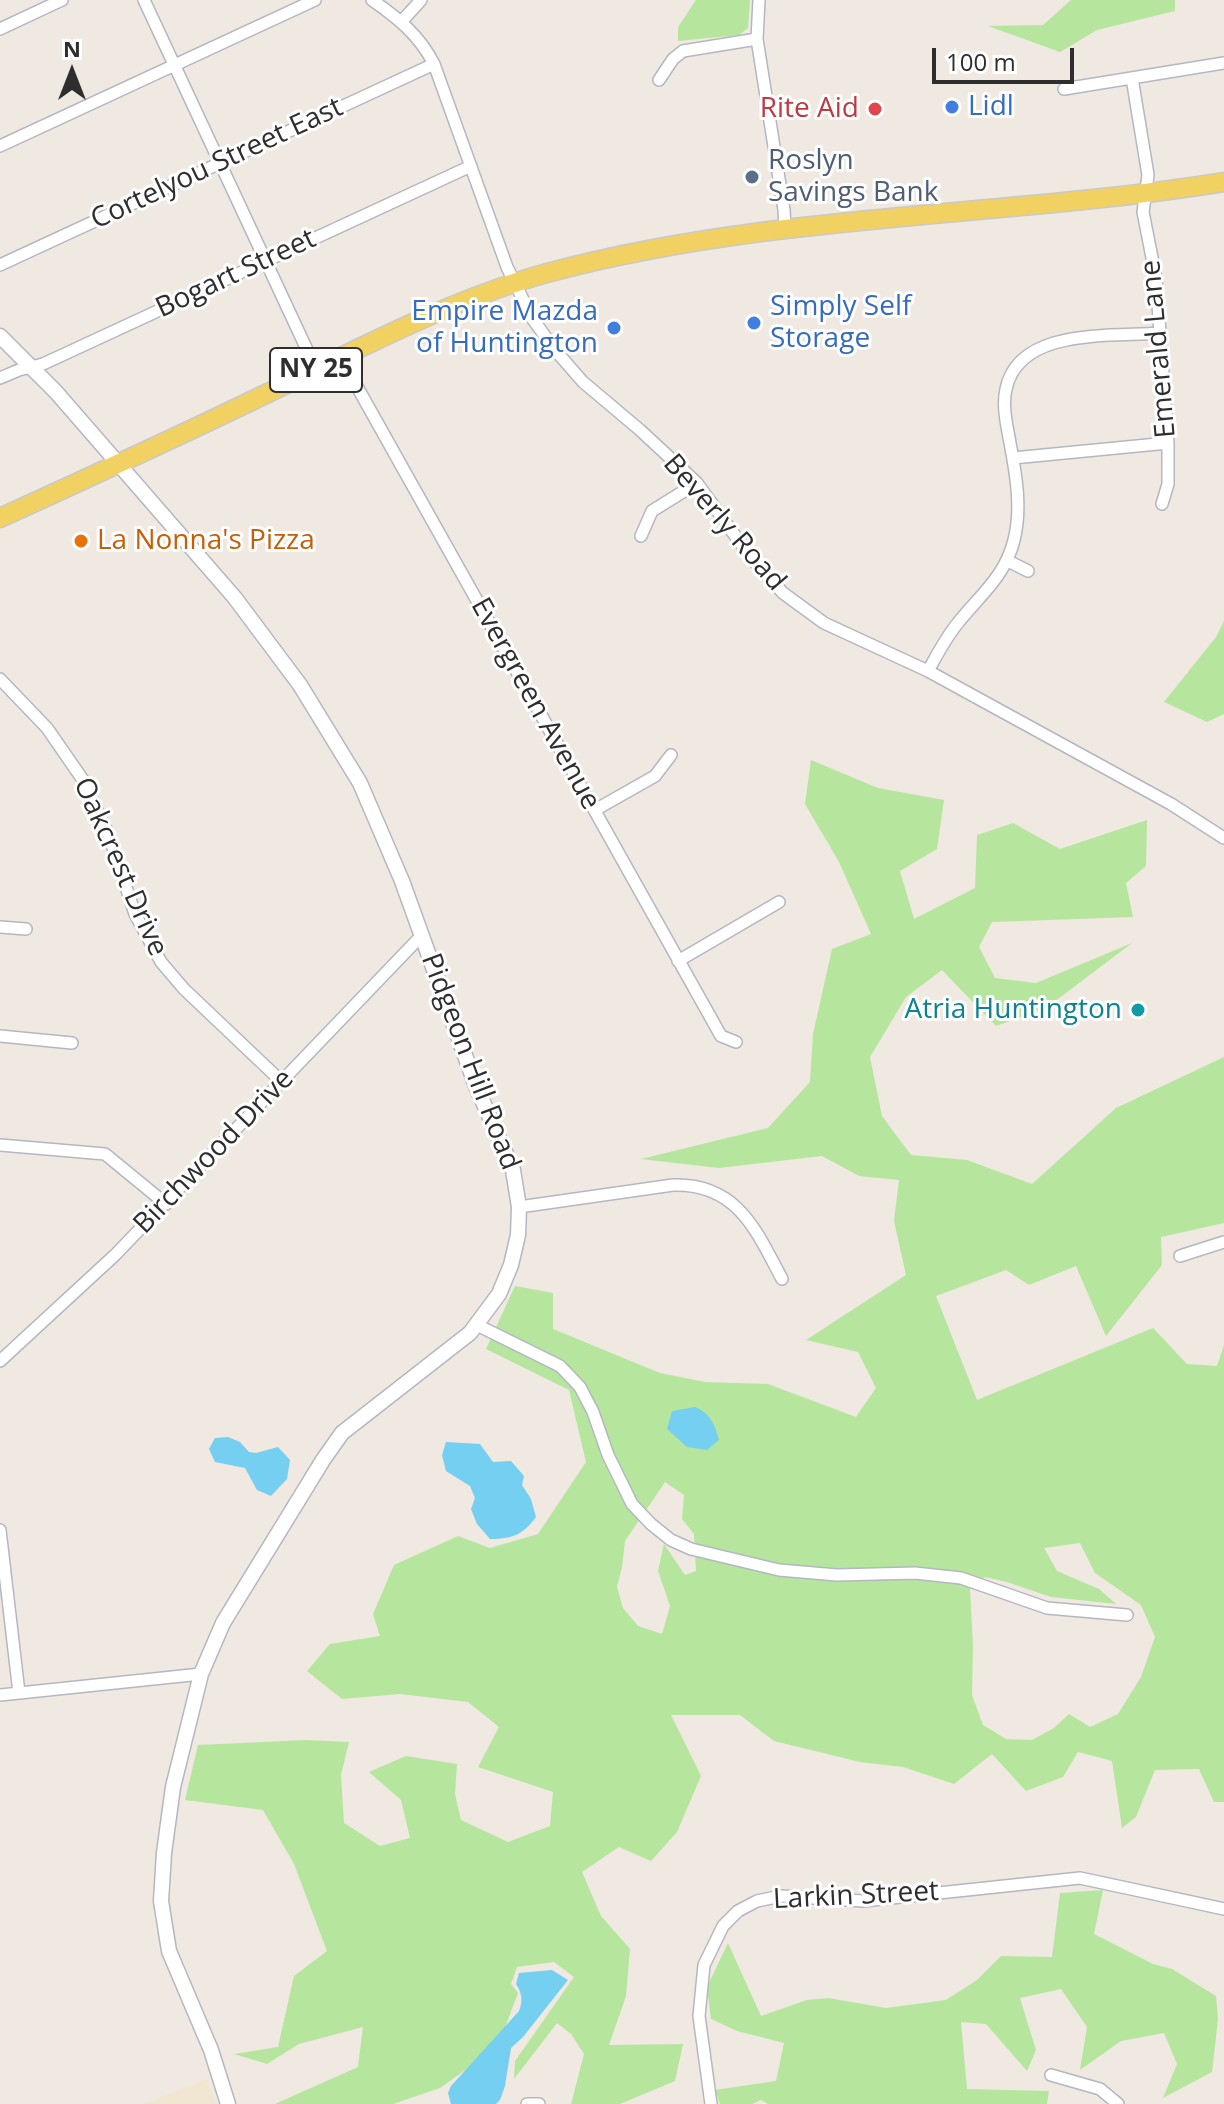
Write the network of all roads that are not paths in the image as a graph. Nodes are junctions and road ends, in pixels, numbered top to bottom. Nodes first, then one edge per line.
1 (62, 0) edge
2 (144, 0) edge
3 (315, 0) edge
4 (372, 0) edge
5 (421, 0) edge
6 (759, 0) edge
7 (402, 21) junction
8 (0, 29) edge
9 (757, 39) junction
10 (1224, 63) edge
11 (173, 64) junction
12 (434, 64) junction
13 (1132, 78) junction
14 (659, 80) dead end
15 (1064, 89) dead end
16 (0, 146) edge
17 (221, 163) junction
18 (471, 166) junction
19 (1224, 182) edge
20 (1146, 194) junction
21 (785, 228) junction
22 (264, 261) junction
23 (0, 265) edge
24 (514, 283) junction
25 (1160, 333) junction
26 (0, 336) edge
27 (341, 358) junction
28 (31, 367) junction
29 (316, 369) junction
30 (0, 378) edge
31 (1168, 443) junction
32 (1013, 458) junction
33 (119, 463) junction
34 (697, 483) junction
35 (1162, 504) dead end
36 (0, 518) edge
37 (641, 536) dead end
38 (1008, 561) junction
39 (1028, 571) dead end
40 (928, 671) junction
41 (0, 679) edge
42 (671, 755) dead end
43 (595, 810) junction
44 (1224, 838) edge
45 (779, 902) dead end
46 (0, 927) edge
47 (26, 929) dead end
48 (422, 935) junction
49 (678, 961) junction
50 (0, 1036) edge
51 (736, 1042) dead end
52 (72, 1043) dead end
53 (282, 1082) junction
54 (0, 1145) edge
55 (166, 1204) junction
56 (519, 1207) junction
57 (1224, 1242) edge
58 (1180, 1256) dead end
59 (782, 1279) dead end
60 (477, 1325) junction
61 (0, 1361) edge
62 (0, 1530) edge
63 (1127, 1615) dead end
64 (201, 1674) junction
65 (19, 1693) junction
66 (0, 1695) edge
67 (1224, 1909) edge
68 (1051, 2075) dead end
69 (228, 2104) edge
70 (527, 2104) edge
71 (539, 2104) edge
72 (711, 2104) edge
73 (1118, 2104) edge

1 - 8 street
2 - 11 street
3 - 11 street
4 - 7 street, Beverly Road
5 - 7 street
6 - 9 street
7 - 12 street, Beverly Road
9 - 14 street
9 - 21 street
10 - 13 street
11 - 16 street
11 - 17 street
12 - 17 street, Cortelyou Street East
12 - 18 street, Beverly Road
13 - 15 street
13 - 20 street, Emerald Lane
17 - 22 street
17 - 23 street, Cortelyou Street East
18 - 22 street, Bogart Street
18 - 24 street, Beverly Road
19 - 20 main road, NY 25
20 - 21 main road, NY 25
20 - 25 street, Emerald Lane
21 - 24 main road, NY 25
22 - 28 street, Bogart Street
22 - 29 street
24 - 27 main road, NY 25
24 - 34 street, Beverly Road
25 - 31 street, Emerald Lane
25 - 32 street
26 - 28 street, Pidgeon Hill Road
27 - 29 main road, NY 25
27 - 43 street, Evergreen Avenue
28 - 30 street, Bogart Street
28 - 33 street, Pidgeon Hill Road
29 - 33 main road, NY 25
31 - 32 street
31 - 35 street, Emerald Lane
32 - 38 street
33 - 36 main road, NY 25
33 - 48 street, Pidgeon Hill Road
34 - 37 street
34 - 40 street, Beverly Road
38 - 39 street
38 - 40 street
40 - 44 street, Beverly Road
41 - 53 street, Oakcrest Drive
42 - 43 street
43 - 49 street, Evergreen Avenue
45 - 49 street
46 - 47 street
48 - 53 street, Birchwood Drive
48 - 56 street, Pidgeon Hill Road
49 - 51 street, Evergreen Avenue
50 - 52 street
53 - 55 street, Birchwood Drive
54 - 55 street
55 - 61 street, Birchwood Drive
56 - 59 street
56 - 60 street, Pidgeon Hill Road
57 - 58 street
60 - 63 street
60 - 64 street, Pidgeon Hill Road
62 - 65 street
64 - 65 street
64 - 69 street, Pidgeon Hill Road
65 - 66 street
67 - 72 street, Larkin Street
68 - 73 street
70 - 71 street

